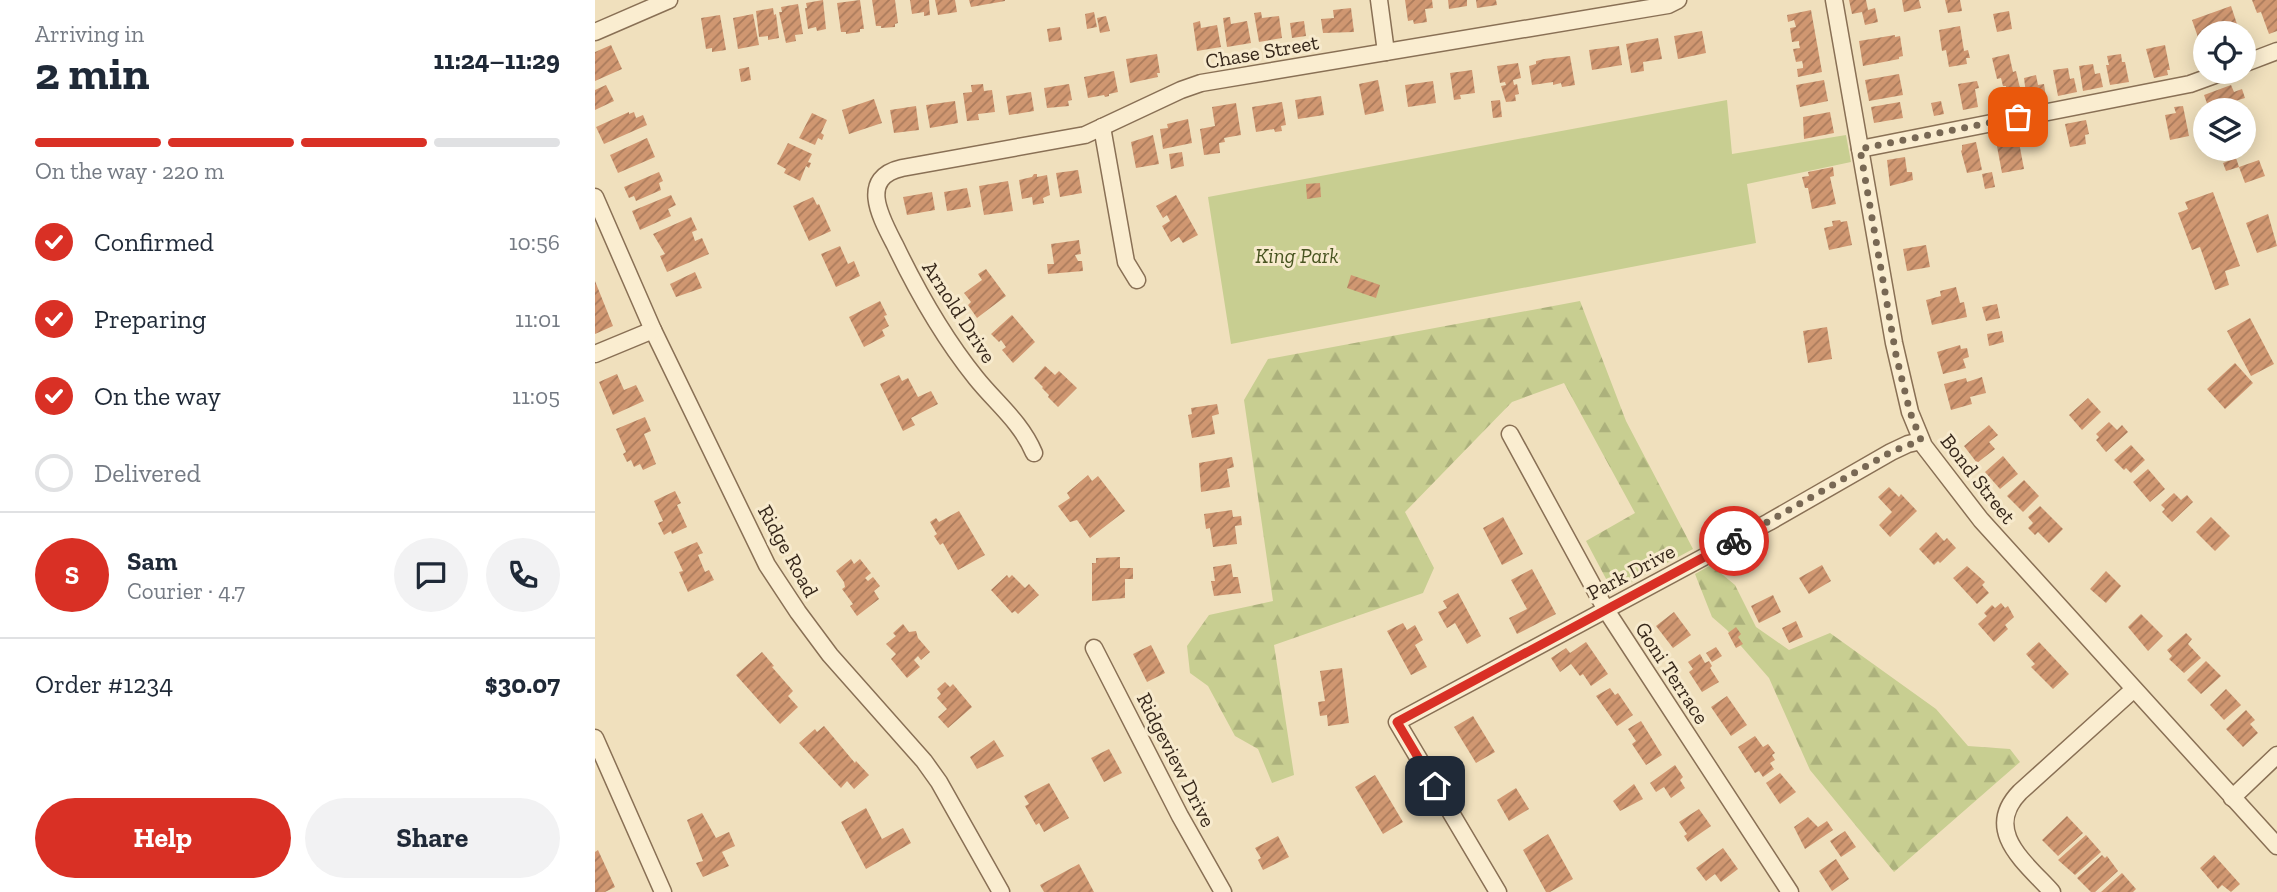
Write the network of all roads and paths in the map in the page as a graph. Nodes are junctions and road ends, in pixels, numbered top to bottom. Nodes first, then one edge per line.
1 (669, 0) edge
2 (1379, 0) edge
3 (1834, 0) edge
4 (1673, 3) edge
5 (595, 32) edge
6 (2277, 51) edge
7 (1386, 52) junction
8 (2256, 59) edge
9 (2193, 83) edge
10 (1102, 127) junction
11 (1860, 149) junction
12 (878, 181) joint
13 (595, 197) edge
14 (1137, 280) dead end
15 (653, 330) junction
16 (595, 354) edge
17 (1510, 434) dead end
18 (1921, 440) junction
19 (1034, 453) dead end
20 (1606, 610) junction
21 (1094, 648) dead end
22 (2134, 689) junction
23 (595, 738) edge
24 (2277, 755) edge
25 (2232, 798) junction
26 (2277, 846) edge
27 (663, 892) edge
28 (1001, 892) edge
29 (1223, 892) edge
30 (1498, 892) edge
31 (1790, 892) edge
32 (2052, 892) edge

1 - 5 street
2 - 7 street
3 - 11 street, Bond Street
4 - 7 street, Chase Street
6 - 8 street
7 - 10 street, Chase Street
9 - 11 street
10 - 12 street, Chase Street
10 - 14 street
11 - 18 street, Bond Street
12 - 19 street, Arnold Drive
13 - 15 street, Ridge Road
15 - 16 street
15 - 28 street, Ridge Road
17 - 20 street, Goni Terrace
18 - 20 street, Park Drive
18 - 22 street, Bond Street
20 - 30 street, Park Drive
20 - 31 street, Goni Terrace
21 - 29 street, Ridgeview Drive
22 - 25 street, Bond Street
22 - 32 street
23 - 27 street
24 - 25 street
25 - 26 street, Bond Street

